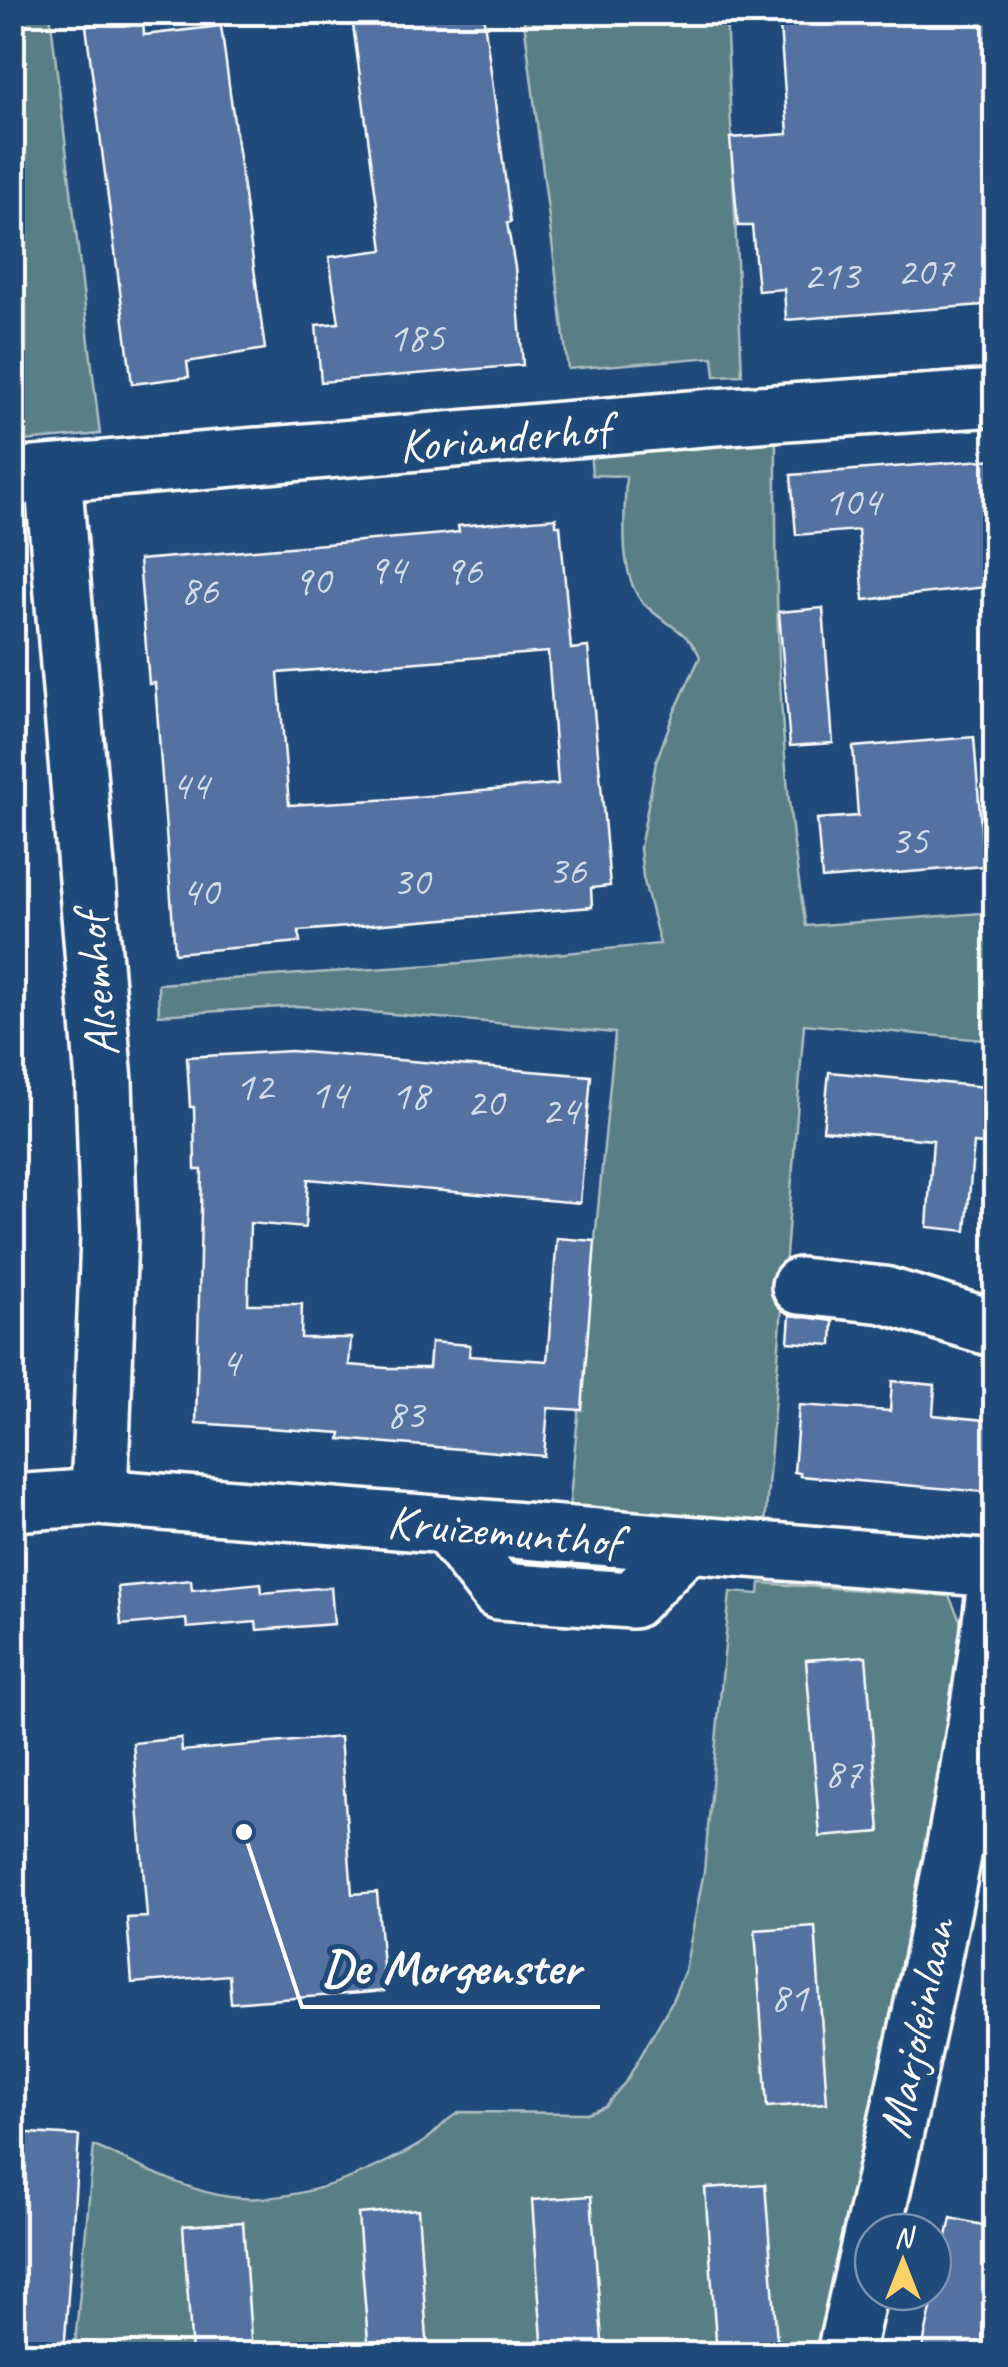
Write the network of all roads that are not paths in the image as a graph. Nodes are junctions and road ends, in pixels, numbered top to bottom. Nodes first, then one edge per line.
1 (996, 398) edge
2 (33, 476) edge
3 (800, 1286) dead end
4 (996, 1329) edge
5 (99, 1497) junction
6 (12, 1503) edge
7 (996, 1569) edge
8 (996, 1582) edge
9 (845, 2354) edge

1 - 2 street, Korianderhof
2 - 5 street, Alsemhof
3 - 4 street
5 - 6 street, Kruizemunthof
5 - 7 street, Kruizemunthof
8 - 9 street, Marjoleinlaan

